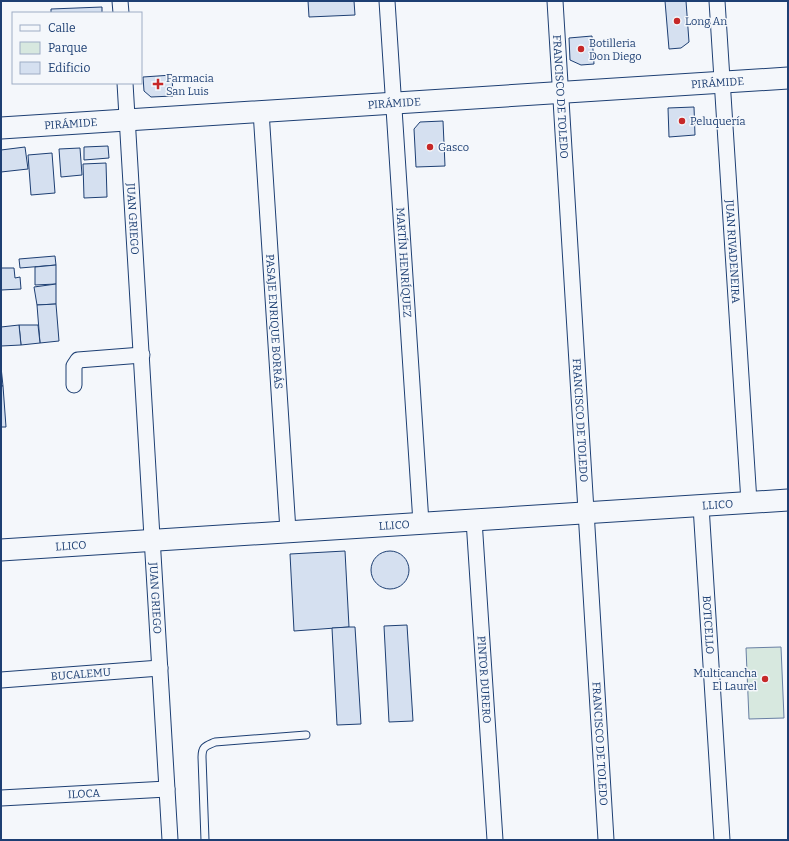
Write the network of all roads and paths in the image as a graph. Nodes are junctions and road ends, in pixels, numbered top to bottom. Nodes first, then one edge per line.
1 (120, 1) edge
2 (387, 1) edge
3 (554, 1) edge
4 (717, 1) edge
5 (121, 12) edge
6 (788, 78) edge
7 (722, 82) junction
8 (125, 84) edge
9 (560, 92) junction
10 (394, 103) junction
11 (261, 111) junction
12 (127, 119) junction
13 (1, 128) edge
14 (142, 355) junction
15 (74, 385) dead end
16 (788, 500) edge
17 (749, 502) junction
18 (701, 506) junction
19 (586, 513) junction
20 (474, 520) junction
21 (421, 523) junction
22 (288, 532) junction
23 (153, 540) junction
24 (1, 550) edge
25 (160, 668) junction
26 (1, 680) edge
27 (306, 735) dead end
28 (167, 789) junction
29 (1, 798) edge
30 (170, 840) edge
31 (205, 840) edge
32 (495, 840) edge
33 (606, 840) edge
34 (722, 840) edge

1 - 5 street
2 - 10 street, MARTÍN HENRÍQUEZ
3 - 9 street, FRANCISCO DE TOLEDO
4 - 7 street, JUAN RIVADENEIRA
6 - 7 street, PIRÁMIDE
7 - 9 street, PIRÁMIDE
7 - 17 street, JUAN RIVADENEIRA
8 - 12 street, JUAN GRIEGO
9 - 10 street, PIRÁMIDE
9 - 19 street, FRANCISCO DE TOLEDO
10 - 11 street, PIRÁMIDE
10 - 21 street, MARTÍN HENRÍQUEZ
11 - 12 street, PIRÁMIDE
11 - 22 street, PASAJE ENRIQUE BORRÁS
12 - 13 street, PIRÁMIDE
12 - 14 street, JUAN GRIEGO
14 - 15 street
14 - 23 street, JUAN GRIEGO
16 - 17 street, LLICO
17 - 18 street, LLICO
18 - 19 street, LLICO
18 - 34 street, BOTICELLO
19 - 20 street, LLICO
19 - 33 street, FRANCISCO DE TOLEDO
20 - 21 street, LLICO
20 - 32 street, PINTOR DURERO
21 - 22 street, LLICO
22 - 23 street, LLICO
23 - 24 street, LLICO
23 - 25 street, JUAN GRIEGO
25 - 26 street, BUCALEMU
25 - 28 street, JUAN GRIEGO
27 - 31 lane
28 - 29 street, ILOCA
28 - 30 street, JUAN GRIEGO

